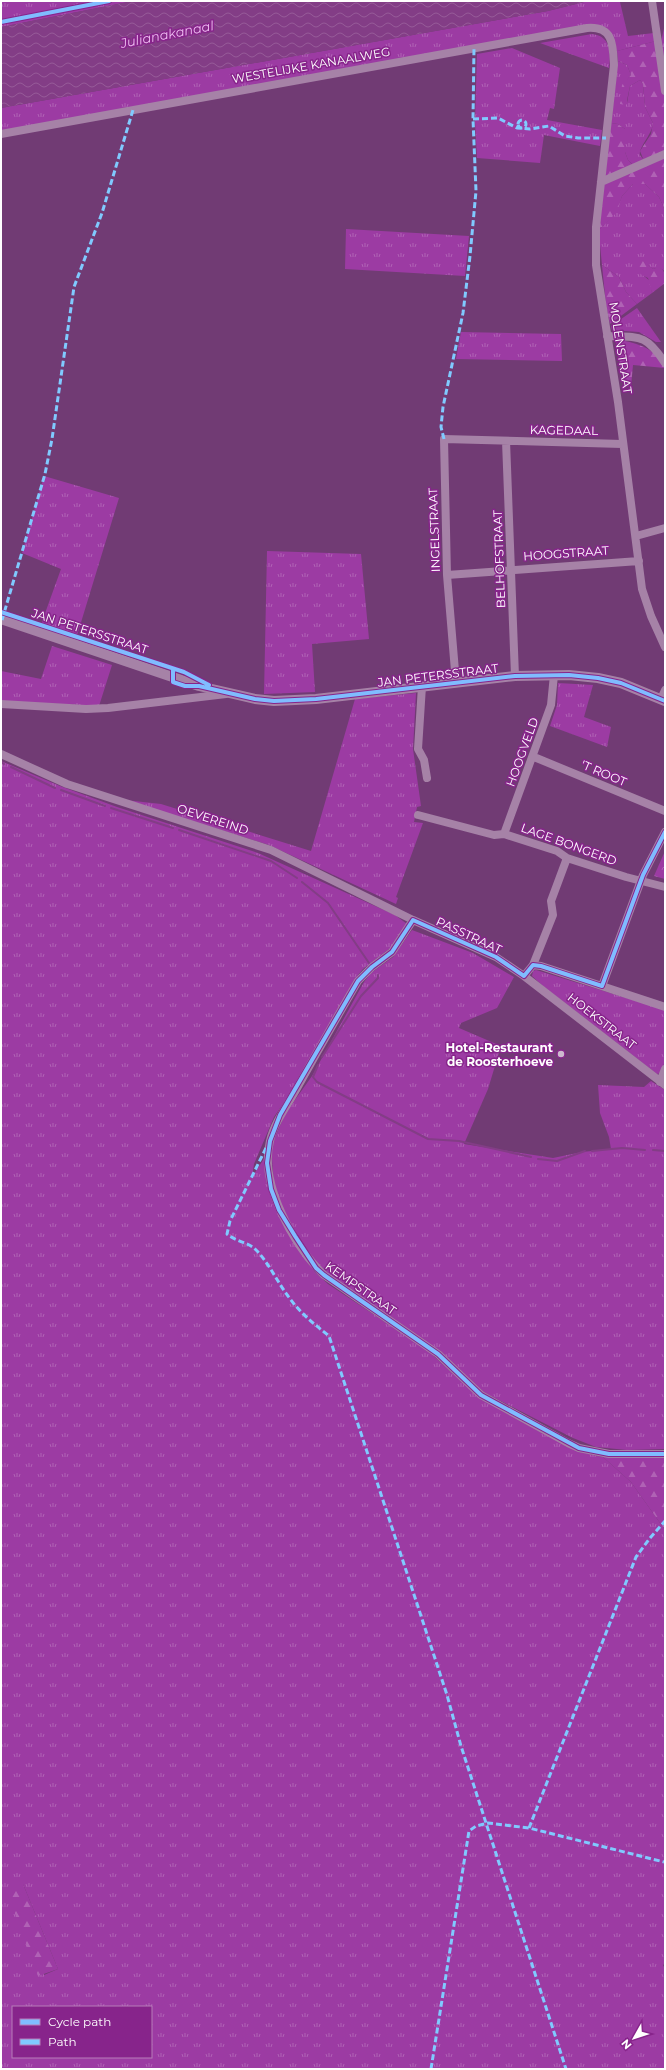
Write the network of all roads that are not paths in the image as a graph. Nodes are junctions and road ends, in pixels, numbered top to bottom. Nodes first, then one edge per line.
1 (652, 1) edge
2 (614, 48) joint
3 (665, 91) edge
4 (1, 134) edge
5 (665, 154) edge
6 (601, 182) junction
7 (607, 336) junction
8 (665, 345) edge
9 (657, 351) junction
10 (665, 363) edge
11 (506, 441) junction
12 (622, 444) junction
13 (665, 528) edge
14 (636, 536) junction
15 (639, 561) junction
16 (511, 569) junction
17 (447, 575) junction
18 (1, 621) edge
19 (665, 647) edge
20 (554, 675) junction
21 (515, 676) junction
22 (456, 683) junction
23 (422, 686) junction
24 (229, 693) junction
25 (664, 696) edge
26 (1, 704) edge
27 (1, 754) edge
28 (534, 757) junction
29 (427, 778) dead end
30 (665, 812) edge
31 (418, 815) dead end
32 (665, 832) edge
33 (504, 834) junction
34 (567, 858) junction
35 (641, 880) junction
36 (665, 887) edge
37 (413, 920) junction
38 (533, 965) junction
39 (524, 976) junction
40 (602, 986) junction
41 (665, 1007) edge
42 (665, 1069) edge
43 (663, 1084) edge
44 (665, 1454) edge

1 - 3 street
2 - 4 street, WESTELIJKE KANAALWEG
2 - 6 street, MOLENSTRAAT
5 - 6 street
6 - 7 street, MOLENSTRAAT
7 - 9 street
7 - 12 street, MOLENSTRAAT
8 - 9 street
9 - 10 street
11 - 12 street, KAGEDAAL
11 - 16 street, BELHOFSTRAAT
11 - 17 street, INGELSTRAAT
12 - 14 street, MOLENSTRAAT
13 - 14 street
14 - 15 street, MOLENSTRAAT
15 - 16 street, HOOGSTRAAT
15 - 19 street, MOLENSTRAAT
16 - 17 street, HOOGSTRAAT
16 - 21 street, BELHOFSTRAAT
17 - 22 street, INGELSTRAAT
18 - 24 street, JAN PETERSSTRAAT
20 - 21 street, JAN PETERSSTRAAT
20 - 25 street, JAN PETERSSTRAAT
20 - 28 street, HOOGVELD
21 - 22 street, JAN PETERSSTRAAT
22 - 23 street, JAN PETERSSTRAAT
23 - 24 street, JAN PETERSSTRAAT
23 - 29 street
24 - 26 street
27 - 37 street, OEVEREIND
28 - 30 street, 'T ROOT
28 - 33 street, HOOGVELD
31 - 33 street, LAGE BONGERD
32 - 35 street
33 - 34 street, LAGE BONGERD
34 - 35 street, LAGE BONGERD
34 - 38 street
35 - 36 street, LAGE BONGERD
35 - 40 street
37 - 39 street, PASSTRAAT
37 - 44 street, KEMPSTRAAT
38 - 39 street
38 - 40 street
39 - 43 street, HOEKSTRAAT
40 - 41 street
42 - 43 street

